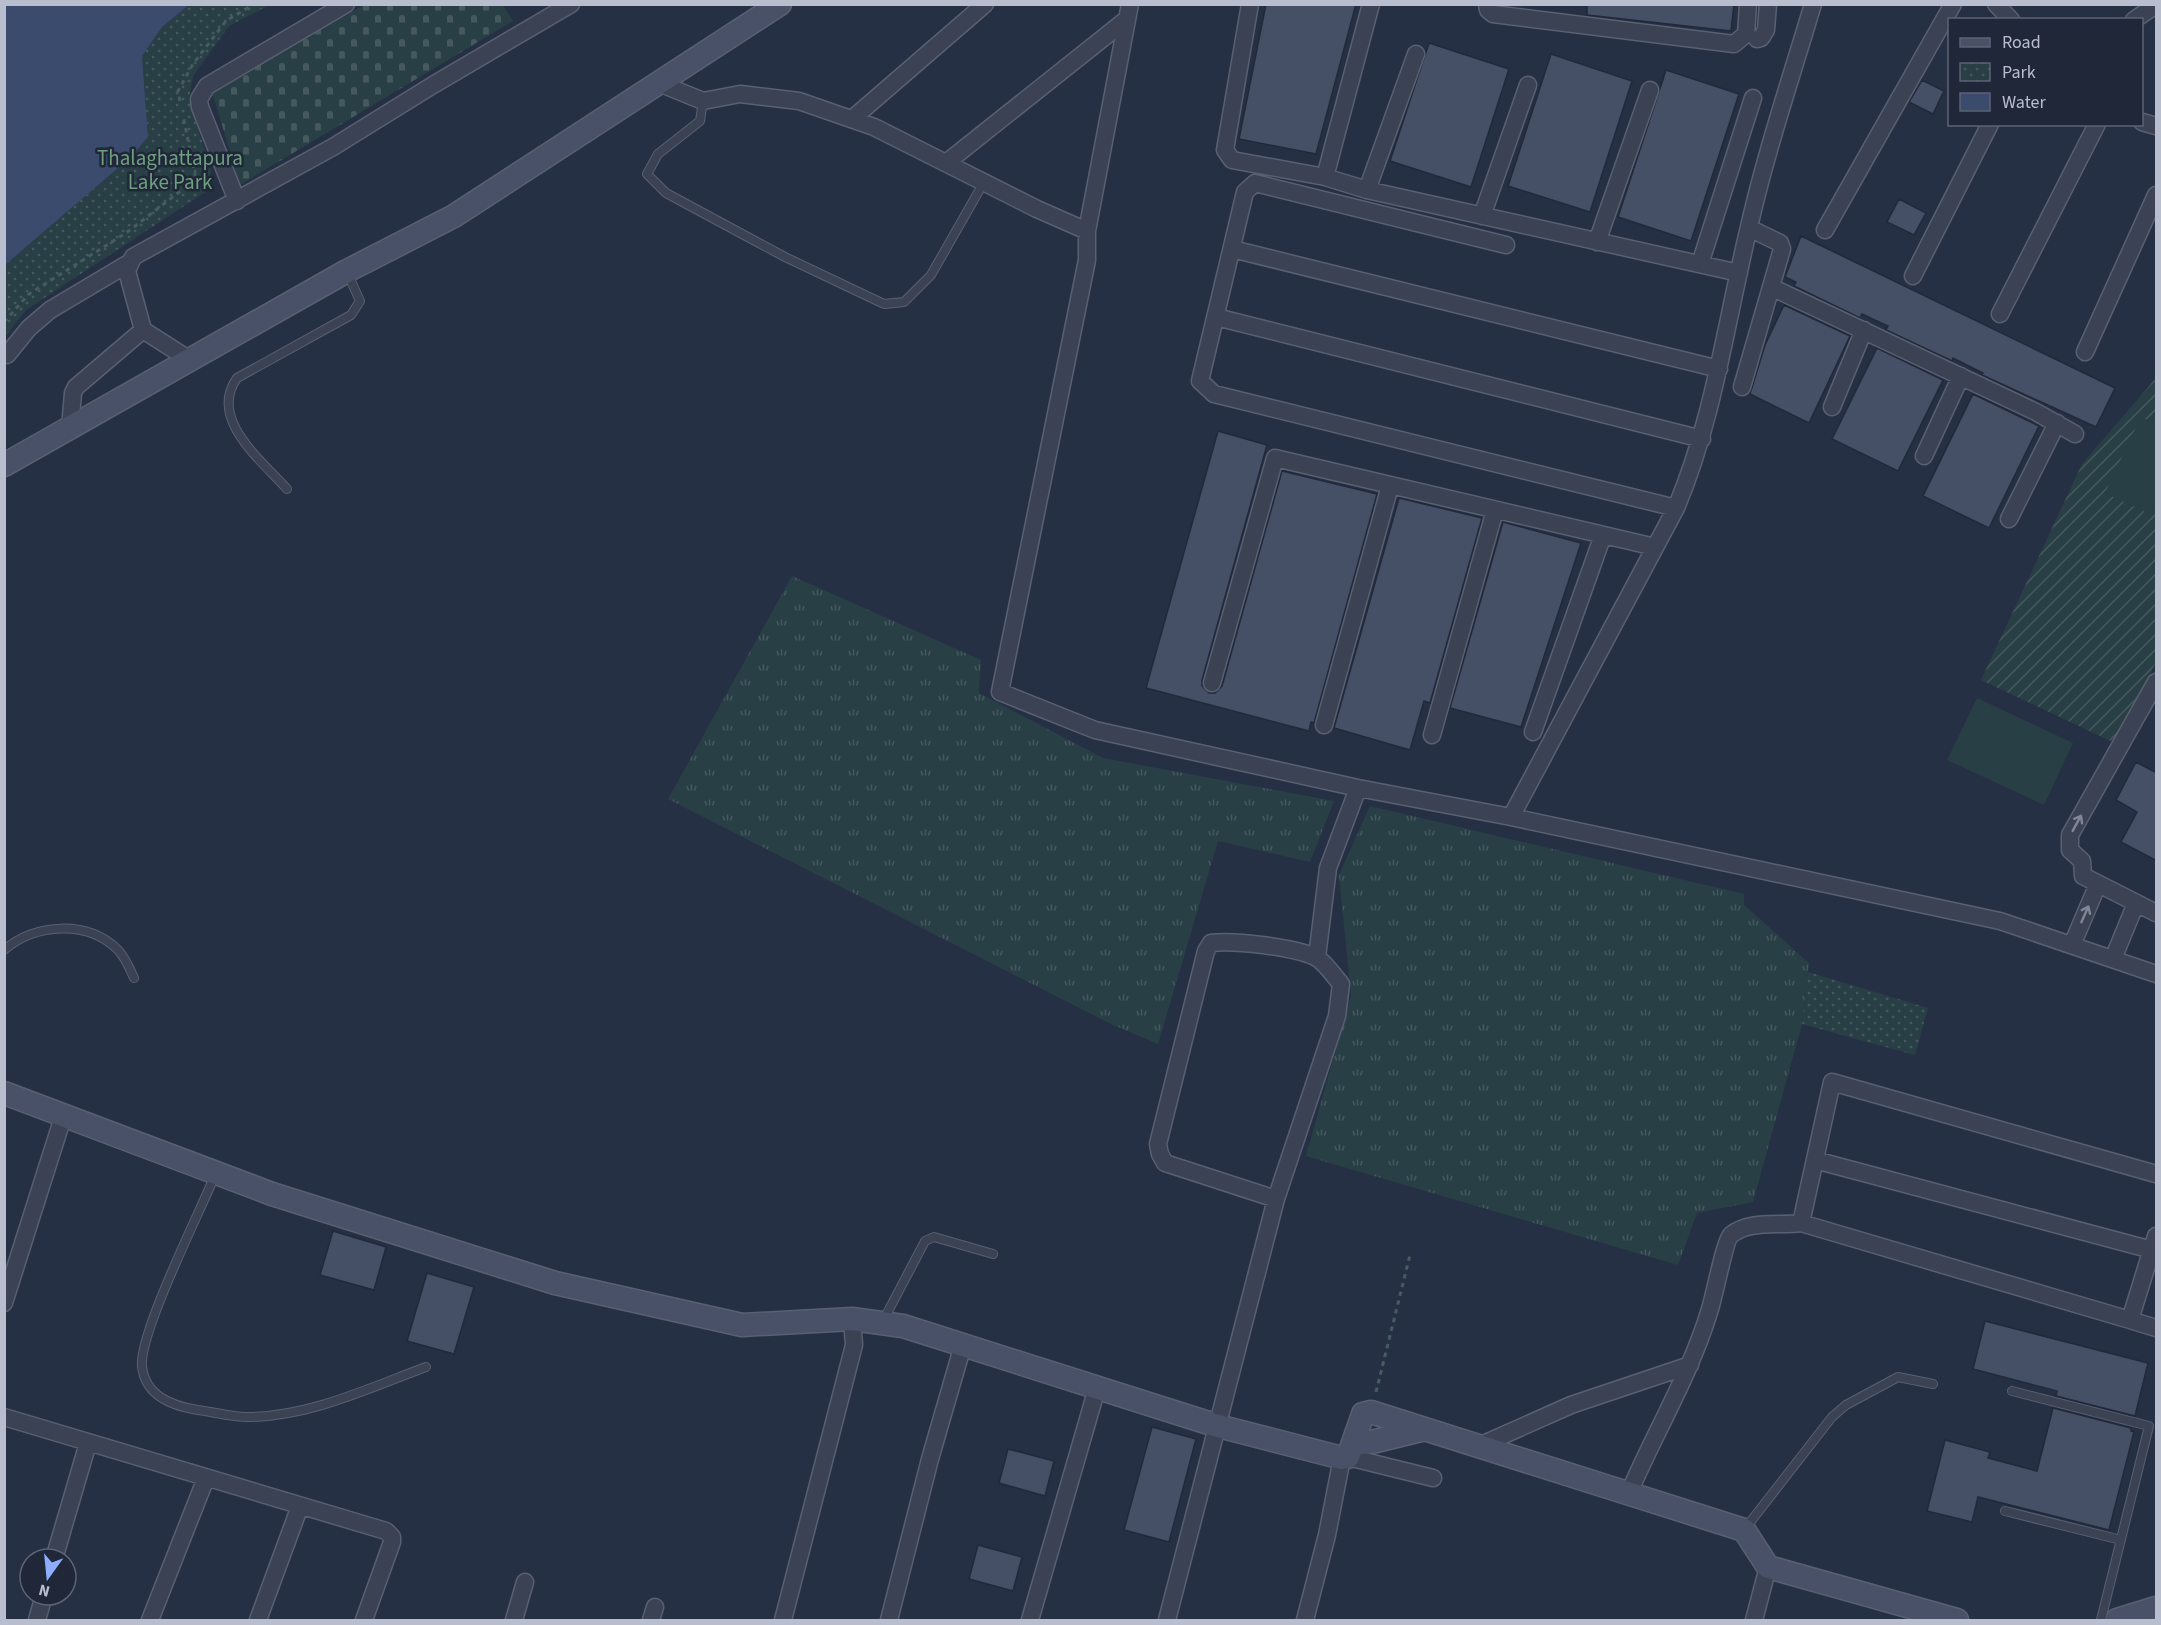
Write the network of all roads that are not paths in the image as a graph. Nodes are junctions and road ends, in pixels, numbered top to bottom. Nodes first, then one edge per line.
1 (346, 4) edge
2 (571, 4) edge
3 (780, 4) edge
4 (985, 4) edge
5 (1250, 4) edge
6 (1371, 4) edge
7 (1487, 4) edge
8 (1748, 4) edge
9 (1768, 4) edge
10 (1813, 4) edge
11 (1953, 4) edge
12 (1996, 4) edge
13 (2157, 5) edge
14 (1129, 12) edge
15 (2009, 18) edge
16 (2137, 18) edge
17 (1757, 39) dead end
18 (1416, 54) dead end
19 (660, 83) junction
20 (1528, 85) dead end
21 (1650, 90) dead end
22 (1753, 98) dead end
23 (703, 101) junction
24 (852, 119) junction
25 (1989, 126) edge
26 (2096, 126) edge
27 (946, 163) junction
28 (1326, 177) junction
29 (984, 182) junction
30 (1367, 190) junction
31 (2157, 195) edge
32 (237, 201) junction
33 (1482, 216) junction
34 (1749, 228) junction
35 (1825, 230) dead end
36 (1087, 231) junction
37 (1597, 242) junction
38 (1506, 245) dead end
39 (1232, 249) junction
40 (129, 263) junction
41 (1700, 264) junction
42 (347, 271) junction
43 (1739, 273) junction
44 (1913, 276) dead end
45 (1771, 287) junction
46 (2000, 314) dead end
47 (1216, 316) junction
48 (143, 330) junction
49 (1864, 330) junction
50 (2085, 352) dead end
51 (7, 355) dead end
52 (190, 360) junction
53 (1719, 369) junction
54 (1961, 376) junction
55 (1742, 387) dead end
56 (1832, 407) dead end
57 (2057, 423) junction
58 (70, 427) junction
59 (2075, 434) dead end
60 (1702, 439) junction
61 (1924, 456) dead end
62 (4, 465) edge
63 (1390, 486) junction
64 (287, 489) dead end
65 (1676, 508) junction
66 (1495, 510) junction
67 (2009, 519) dead end
68 (1603, 535) junction
69 (1655, 547) junction
70 (2157, 682) edge
71 (1212, 683) dead end
72 (1324, 725) dead end
73 (1533, 732) dead end
74 (1432, 735) dead end
75 (1359, 788) junction
76 (1511, 817) junction
77 (2098, 884) junction
78 (2136, 903) junction
79 (2157, 913) edge
80 (2072, 945) junction
81 (4, 950) edge
82 (1317, 957) junction
83 (2113, 959) junction
84 (2157, 974) edge
85 (134, 978) dead end
86 (4, 1093) edge
87 (64, 1114) junction
88 (1815, 1160) junction
89 (217, 1172) junction
90 (2157, 1174) edge
91 (1276, 1199) junction
92 (1801, 1223) junction
93 (2154, 1243) edge
94 (993, 1254) dead end
95 (4, 1303) edge
96 (852, 1319) junction
97 (2130, 1320) junction
98 (882, 1323) junction
99 (2157, 1328) edge
100 (963, 1345) junction
101 (1690, 1365) junction
102 (426, 1366) dead end
103 (1933, 1384) dead end
104 (1097, 1388) junction
105 (2012, 1392) dead end
106 (4, 1417) edge
107 (1218, 1426) junction
108 (1425, 1429) junction
109 (88, 1443) junction
110 (1479, 1446) junction
111 (1348, 1453) junction
112 (206, 1478) junction
113 (1433, 1478) dead end
114 (1629, 1494) junction
115 (300, 1506) junction
116 (2006, 1511) dead end
117 (1744, 1530) junction
118 (2121, 1540) junction
119 (58, 1547) edge
120 (1768, 1567) junction
121 (525, 1582) dead end
122 (2157, 1608) edge
123 (1930, 1617) edge
124 (150, 1620) edge
125 (258, 1620) edge
126 (364, 1620) edge
127 (514, 1620) edge
128 (783, 1620) edge
129 (889, 1620) edge
130 (1030, 1620) edge
131 (1167, 1620) edge
132 (1305, 1620) edge
133 (1754, 1620) edge
134 (1957, 1620) edge
135 (2101, 1620) edge
136 (2117, 1620) edge

1 - 32 street
2 - 32 street
3 - 19 street
4 - 24 street
5 - 28 street
6 - 28 street
7 - 8 street
9 - 17 street
10 - 34 street
11 - 35 street
12 - 15 street
13 - 16 street
14 - 27 street
14 - 36 street
18 - 30 street
19 - 23 street
19 - 42 street
20 - 33 street
21 - 37 street
22 - 41 street
23 - 24 street
23 - 29 lane
24 - 27 street
25 - 44 street
26 - 46 street
27 - 29 street
28 - 30 street
29 - 36 street
30 - 33 street
31 - 50 street
32 - 40 street
33 - 37 street
34 - 43 street
34 - 45 street
36 - 75 street
37 - 41 street
38 - 39 street
39 - 47 street
39 - 53 street
40 - 48 street
40 - 51 street
41 - 43 street
42 - 52 street
42 - 64 lane
43 - 53 street
45 - 49 street
45 - 55 street
47 - 60 street
47 - 65 street
48 - 52 street
48 - 58 street
49 - 54 street
49 - 56 street
52 - 58 street
53 - 60 street
54 - 57 street
54 - 61 street
57 - 59 street
57 - 67 street
58 - 62 street
60 - 65 street
63 - 66 street
63 - 71 street
63 - 72 street
65 - 69 street
66 - 68 street
66 - 74 street
68 - 69 street
68 - 73 street
69 - 76 street
77 -> 70 street
75 - 76 street
75 - 82 street
76 - 80 street
77 - 78 street
80 -> 77 street
78 - 79 street
78 - 83 street
80 - 83 street
81 - 85 lane
82 - 91 street
82 - 91 street
83 - 84 street
86 - 87 street
87 - 89 street
87 - 95 street
88 - 90 street
88 - 92 street
88 - 93 street
89 - 96 street
89 - 102 lane
91 - 107 street
92 - 97 street
92 - 101 street
93 - 97 street
94 - 98 lane
96 - 98 street
96 - 128 street
97 - 99 street
98 - 100 street
100 - 104 street
100 - 129 street
101 - 110 street
101 - 114 street
103 - 117 lane
104 - 107 street
104 - 130 street
105 - 118 lane
106 - 109 street
107 - 111 street
107 - 131 street
108 - 110 street
108 - 111 street
108 - 111 street
109 - 112 street
109 - 119 street
110 - 114 street
111 - 113 street
111 - 132 street
112 - 115 street
112 - 124 street
114 - 117 street
115 - 125 street
115 - 126 street
116 - 118 lane
117 - 120 street
118 - 135 lane
120 - 123 street
120 - 133 street
121 - 127 street
122 - 136 street
123 - 134 street

